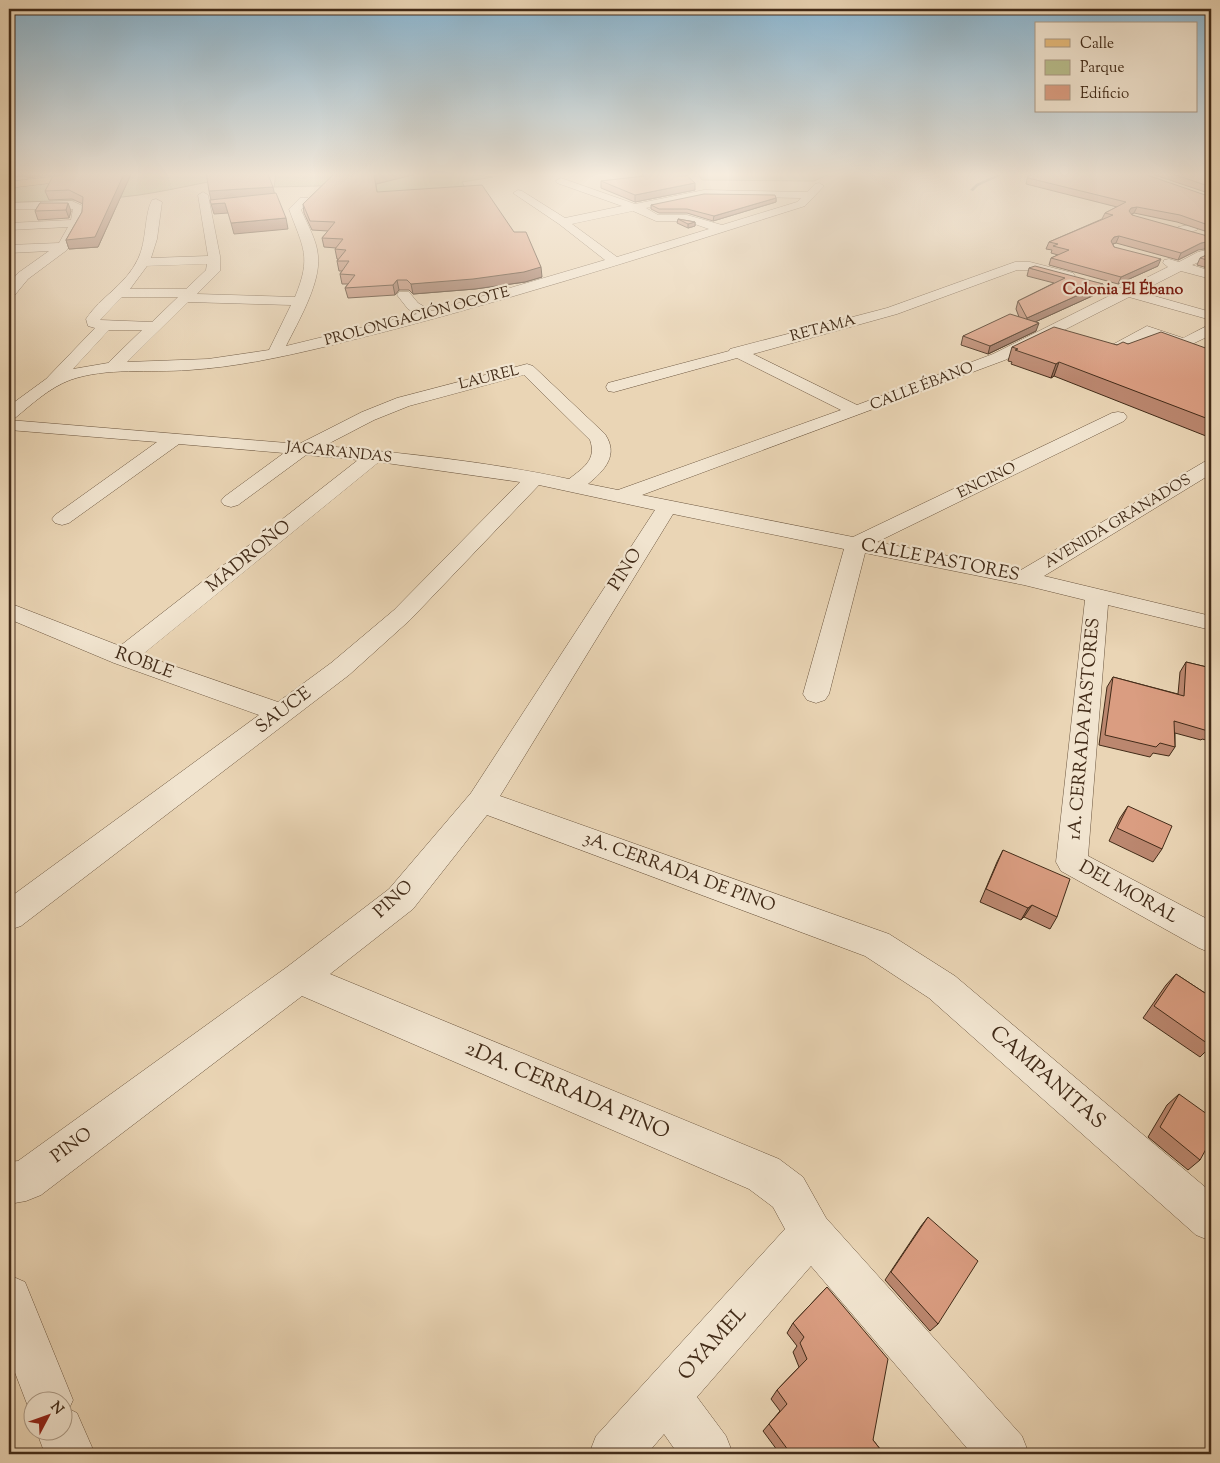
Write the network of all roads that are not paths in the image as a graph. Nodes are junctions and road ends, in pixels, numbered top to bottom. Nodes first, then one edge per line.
1 (66, 242) edge
2 (148, 242) edge
3 (212, 242) edge
4 (307, 242) edge
5 (590, 242) edge
6 (674, 242) edge
7 (63, 247) junction
8 (9, 249) edge
9 (1211, 252) edge
10 (214, 260) junction
11 (1154, 260) edge
12 (614, 261) junction
13 (143, 262) junction
14 (1179, 266) junction
15 (1211, 275) edge
16 (1078, 279) edge
17 (1107, 287) dead end
18 (9, 292) edge
19 (1127, 292) junction
20 (116, 293) junction
21 (404, 295) edge
22 (188, 296) junction
23 (299, 301) junction
24 (429, 315) junction
25 (1211, 316) edge
26 (99, 324) junction
27 (156, 326) junction
28 (1211, 329) edge
29 (1048, 332) junction
30 (736, 352) junction
31 (275, 353) junction
32 (112, 368) junction
33 (52, 381) junction
34 (614, 387) dead end
35 (856, 411) junction
36 (9, 414) edge
37 (1118, 417) dead end
38 (9, 425) edge
39 (175, 438) junction
40 (303, 449) junction
41 (376, 456) junction
42 (1211, 466) edge
43 (535, 478) junction
44 (572, 486) junction
45 (622, 496) junction
46 (231, 501) dead end
47 (667, 507) junction
48 (62, 519) dead end
49 (856, 544) junction
50 (1024, 578) junction
51 (1097, 595) junction
52 (9, 610) edge
53 (1211, 623) edge
54 (124, 657) junction
55 (816, 694) dead end
56 (281, 714) junction
57 (481, 801) junction
58 (1072, 862) joint
59 (9, 916) edge
60 (1211, 938) edge
61 (877, 945) joint
62 (299, 978) junction
63 (9, 1183) edge
64 (1211, 1220) edge
65 (811, 1234) junction
66 (9, 1298) edge
67 (45, 1390) edge
68 (668, 1396) junction
69 (64, 1440) edge
70 (70, 1454) edge
71 (614, 1454) edge
72 (708, 1454) edge
73 (1004, 1454) edge

1 - 7 street
2 - 13 street
3 - 10 street
4 - 23 street
5 - 12 street
6 - 12 street, PROLONGACIÓN OCOTE
7 - 8 street
7 - 18 street
9 - 14 street, CALLE ÉBANO
10 - 13 street
10 - 22 street
11 - 14 street
12 - 24 street, PROLONGACIÓN OCOTE
13 - 20 street
14 - 15 street
14 - 19 street, CALLE ÉBANO
16 - 30 street, RETAMA
17 - 19 street
19 - 25 street
19 - 29 street, CALLE ÉBANO
20 - 22 street
20 - 26 street
21 - 24 street
22 - 23 street
22 - 27 street
23 - 31 street
24 - 31 street, PROLONGACIÓN OCOTE
26 - 27 street
26 - 33 street
27 - 32 street
28 - 29 street
29 - 35 street, CALLE ÉBANO
30 - 34 street, RETAMA
30 - 35 street
31 - 32 street, PROLONGACIÓN OCOTE
32 - 33 street, PROLONGACIÓN OCOTE
33 - 36 street, PROLONGACIÓN OCOTE
35 - 45 street, CALLE ÉBANO
37 - 49 street, ENCINO
38 - 39 street, JACARANDAS
39 - 40 street, JACARANDAS
39 - 48 street
40 - 41 street, JACARANDAS
40 - 44 street, LAUREL
40 - 46 street
41 - 43 street, JACARANDAS
41 - 54 street, MADROÑO
42 - 50 street, AVENIDA GRANADOS
43 - 44 street, JACARANDAS
43 - 56 street, SAUCE
44 - 45 street, JACARANDAS
45 - 47 street, JACARANDAS
47 - 49 street, CALLE PASTORES
47 - 57 street, PINO
49 - 50 street, CALLE PASTORES
49 - 55 street
50 - 51 street, CALLE PASTORES
51 - 53 street, CALLE PASTORES
51 - 58 street, 1A. CERRADA PASTORES
52 - 54 street, ROBLE
54 - 56 street, ROBLE
56 - 59 street, SAUCE
57 - 61 street, 3A. CERRADA DE PINO
57 - 62 street, PINO
58 - 60 street, DEL MORAL
61 - 64 street, CAMPANITAS
62 - 63 street, PINO
62 - 65 street, 2DA. CERRADA PINO
65 - 68 street, OYAMEL
65 - 73 street, 2DA. CERRADA PINO
66 - 67 street
68 - 71 street, OYAMEL
68 - 72 street
69 - 70 street

